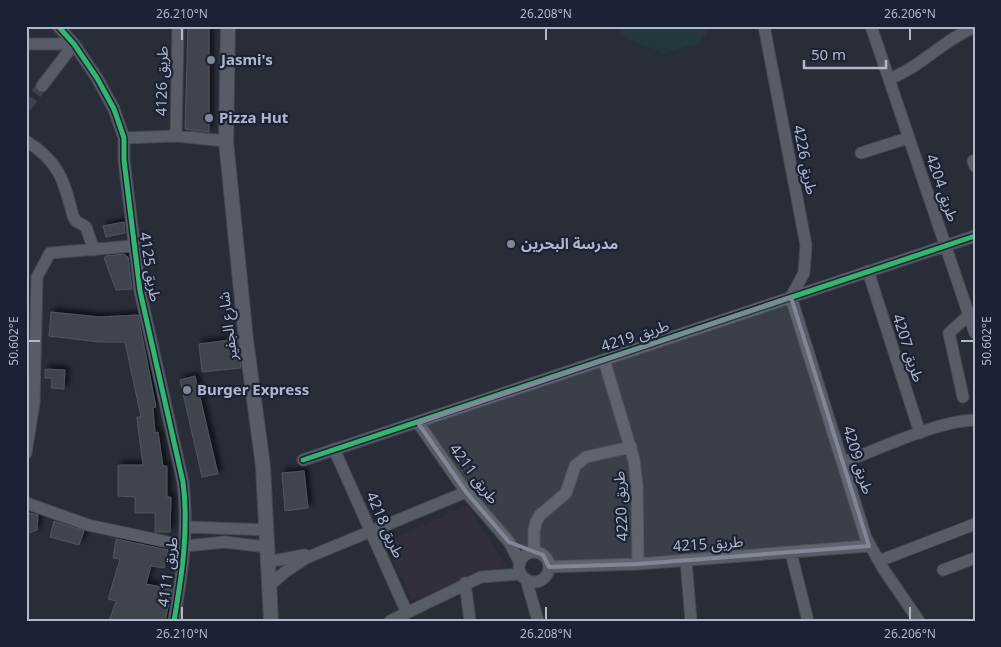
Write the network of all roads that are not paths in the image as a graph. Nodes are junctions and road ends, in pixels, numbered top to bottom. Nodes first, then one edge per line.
1 (58, 26) edge
2 (178, 26) edge
3 (228, 26) edge
4 (764, 26) edge
5 (871, 26) edge
6 (975, 26) edge
7 (26, 44) edge
8 (74, 44) junction
9 (889, 79) junction
10 (42, 86) tunnel mouth
11 (176, 136) junction
12 (124, 138) junction
13 (908, 138) junction
14 (26, 141) edge
15 (226, 141) junction
16 (861, 153) dead end
17 (975, 236) edge
18 (946, 245) junction
19 (133, 246) junction
20 (94, 250) junction
21 (868, 271) junction
22 (791, 298) junction
23 (970, 300) edge
24 (969, 314) junction
25 (31, 325) edge
26 (975, 334) edge
27 (604, 360) junction
28 (963, 397) dead end
29 (975, 420) edge
30 (418, 423) junction
31 (920, 433) junction
32 (631, 447) junction
33 (334, 449) junction
34 (26, 453) edge
35 (303, 460) dead end
36 (844, 462) junction
37 (466, 492) junction
38 (26, 502) edge
39 (975, 524) edge
40 (187, 527) junction
41 (226, 530) junction
42 (266, 530) junction
43 (372, 532) junction
44 (225, 542) junction
45 (509, 542) junction
46 (186, 546) junction
47 (870, 546) junction
48 (319, 552) junction
49 (532, 552) junction
50 (791, 553) junction
51 (267, 554) junction
52 (975, 558) edge
53 (686, 560) junction
54 (879, 561) junction
55 (638, 564) junction
56 (549, 567) junction
57 (943, 570) dead end
58 (522, 572) junction
59 (542, 580) junction
60 (465, 583) junction
61 (269, 586) junction
62 (407, 613) junction
63 (537, 616) edge
64 (174, 621) edge
65 (271, 621) edge
66 (390, 621) edge
67 (470, 621) edge
68 (691, 621) edge
69 (808, 621) edge
70 (919, 621) edge

1 - 8 street, طريق 4125
2 - 11 street, طريق 4126
3 - 15 street, شارع الجفير
4 - 22 street, طريق 4226
5 - 9 street, طريق 4204
6 - 9 street
7 - 8 street
8 - 10 street
8 - 12 street, طريق 4125
9 - 13 street, طريق 4204
11 - 12 street, طريق 4126
11 - 15 street, طريق 4126
12 - 19 street, طريق 4125
13 - 16 street
13 - 18 street, طريق 4204
14 - 20 street
15 - 42 street, شارع الجفير
17 - 18 street, طريق 4219
18 - 21 street, طريق 4219
18 - 23 street, طريق 4204
19 - 20 street
19 - 40 street, طريق 4125
20 - 25 street
21 - 22 street, طريق 4219
21 - 31 street, طريق 4207
22 - 27 street, طريق 4219
22 - 36 street, طريق 4209
23 - 24 street, طريق 4204
24 - 26 street, طريق 4204
24 - 28 street
25 - 34 street
27 - 30 street, طريق 4219
27 - 32 street, طريق 4220
29 - 31 street
30 - 33 street, طريق 4219
30 - 37 street, طريق 4211
31 - 36 street
32 - 49 street, طريق 4220
32 - 55 street, طريق 4220
33 - 35 street, طريق 4219
33 - 43 street, طريق 4218
36 - 47 street, طريق 4209
37 - 43 street
37 - 45 street, طريق 4211
38 - 46 street, طريق 4111
39 - 54 street
40 - 41 street, طريق 4111
40 - 46 street, طريق 4111
41 - 42 street, طريق 4111
41 - 44 street
42 - 51 street, شارع الجفير
43 - 48 street
43 - 62 street, طريق 4218
44 - 46 street, طريق 4111
44 - 51 street, طريق 4111
45 - 49 street, طريق 4211
45 - 58 street, طريق 4211
46 - 64 street, طريق 4111
47 - 50 street, طريق 4215
47 - 54 street, طريق 4209
48 - 51 street, طريق 4111
48 - 61 street
49 - 56 street
49 - 58 street
50 - 53 street, طريق 4215
50 - 69 street
51 - 61 street, شارع الجفير
52 - 57 street
53 - 55 street, طريق 4215
53 - 68 street
54 - 70 street, طريق 4209
55 - 56 street, طريق 4215
56 - 59 street
58 - 59 street
58 - 60 street
58 - 63 street, طريق 4211
59 - 63 street, طريق 4211
60 - 62 street
60 - 67 street
61 - 65 street, شارع الجفير
62 - 66 street

